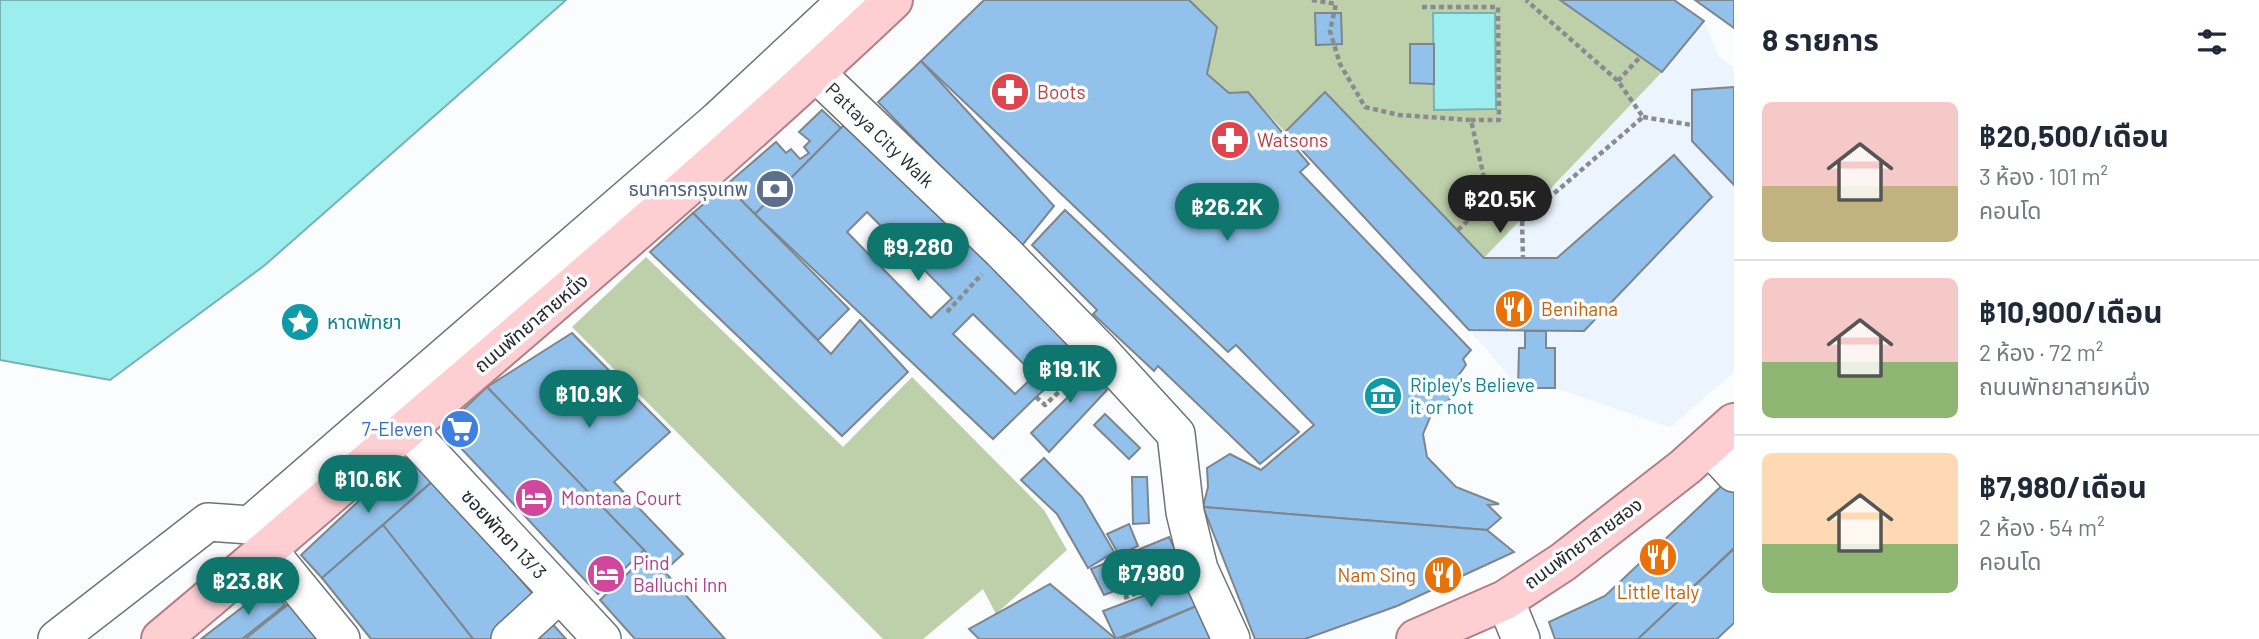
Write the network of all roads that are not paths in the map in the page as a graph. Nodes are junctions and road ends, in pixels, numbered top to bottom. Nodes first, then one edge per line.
1 (847, 0) edge
2 (893, 0) edge
3 (816, 73) junction
4 (407, 429) junction
5 (1726, 447) edge
6 (268, 551) junction
7 (559, 594) junction
8 (1505, 600) junction
9 (57, 639) edge
10 (161, 639) edge
11 (341, 639) edge
12 (510, 639) edge
13 (602, 639) edge
14 (1231, 639) edge
15 (1416, 639) edge
16 (1521, 639) edge

1 - 9 street
2 - 3 main road, ถนนพัทยาสายหนึ่ง
3 - 4 main road, ถนนพัทยาสายหนึ่ง
3 - 14 street, Pattaya City Walk
4 - 6 main road, ถนนพัทยาสายหนึ่ง
4 - 7 street, ซอยพัทยา 13/3
5 - 8 main road, ถนนพัทยาสายสอง
6 - 10 main road, ถนนพัทยาสายหนึ่ง
6 - 11 street
7 - 12 street
7 - 13 street, ซอยพัทยา 13/3
8 - 15 main road, ถนนพัทยาสายสอง
8 - 16 street

